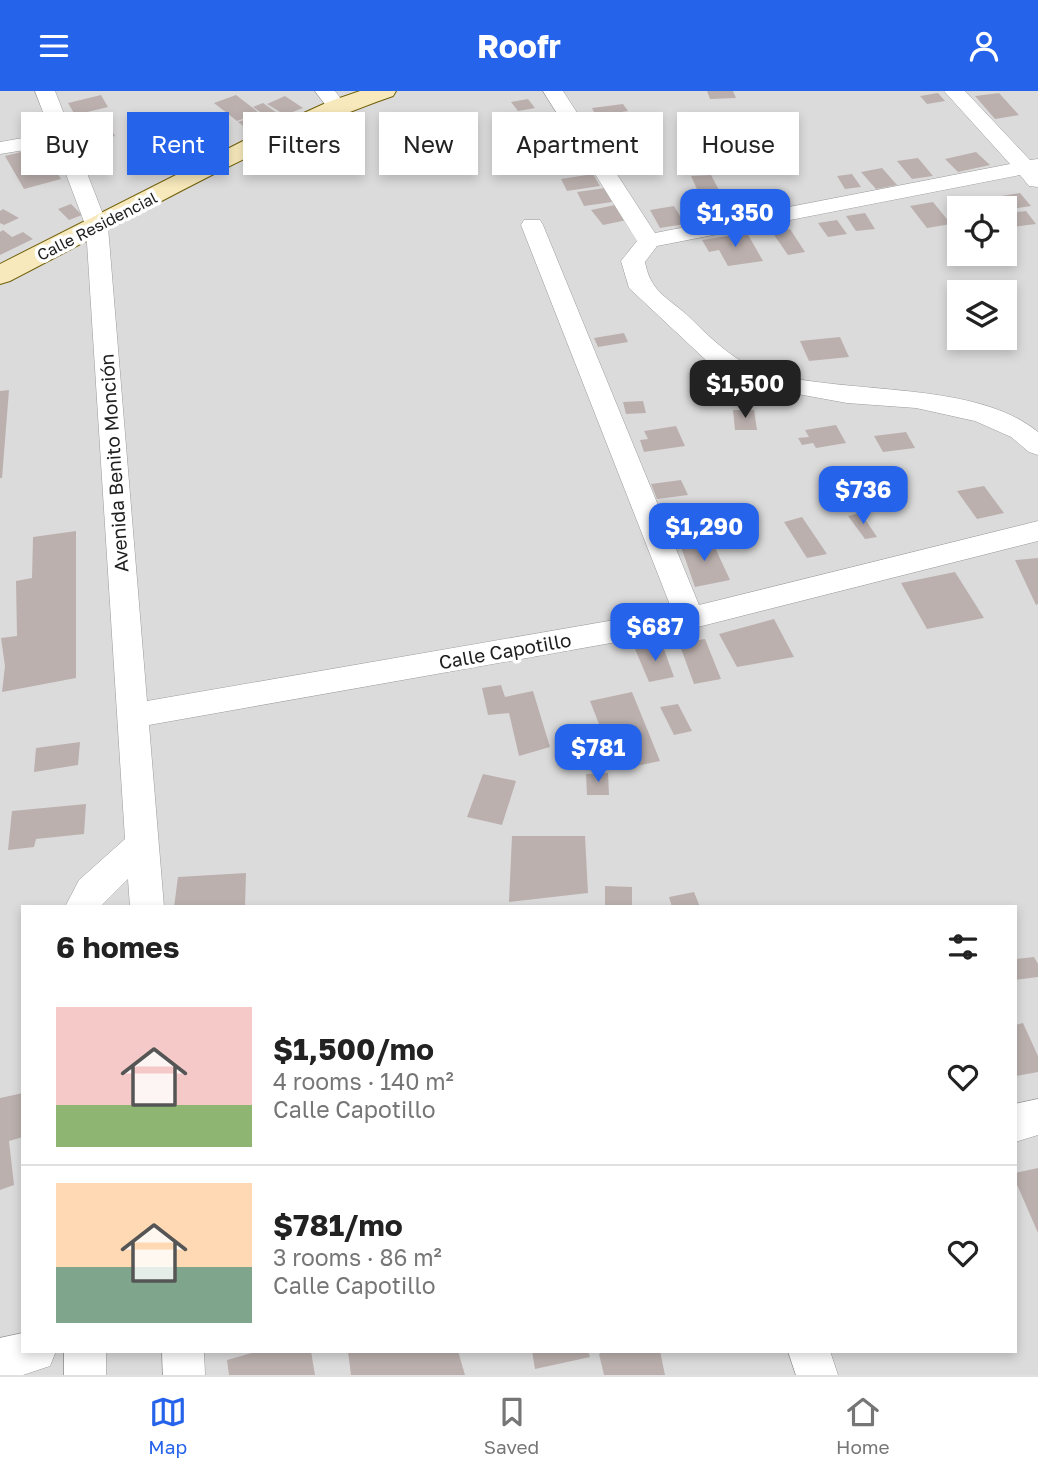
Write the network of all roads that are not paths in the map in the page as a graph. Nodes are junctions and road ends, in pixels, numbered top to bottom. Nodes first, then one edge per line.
1 (45, 91) edge
2 (384, 91) edge
3 (553, 91) edge
4 (961, 92) edge
5 (331, 99) edge
6 (52, 112) edge
7 (21, 145) edge
8 (0, 148) edge
9 (1034, 172) edge
10 (76, 175) edge
11 (532, 225) dead end
12 (97, 227) junction
13 (649, 241) junction
14 (0, 275) edge
15 (1038, 446) edge
16 (1038, 531) edge
17 (690, 618) junction
18 (132, 716) junction
19 (142, 845) junction
20 (83, 905) edge
21 (147, 905) edge
22 (1038, 1117) edge
23 (1017, 1122) edge
24 (26, 1353) edge
25 (85, 1353) edge
26 (183, 1353) edge
27 (810, 1353) edge
28 (0, 1359) edge
29 (85, 1375) edge
30 (184, 1375) edge
31 (817, 1375) edge

1 - 6 street, Avenida Benito Monción
2 - 5 main road, Calle Residencial
3 - 13 street
4 - 9 street
5 - 12 main road, Calle Residencial
7 - 8 street
9 - 13 street
10 - 12 street, Avenida Benito Monción
11 - 17 street
12 - 14 main road, Calle Residencial
12 - 18 street, Avenida Benito Monción
13 - 15 street
16 - 17 street, Calle Capotillo
17 - 18 street, Calle Capotillo
18 - 19 street, Avenida Benito Monción
19 - 20 street
19 - 21 street, Avenida Benito Monción
22 - 23 street
24 - 28 street
25 - 29 street
26 - 30 street
27 - 31 street

